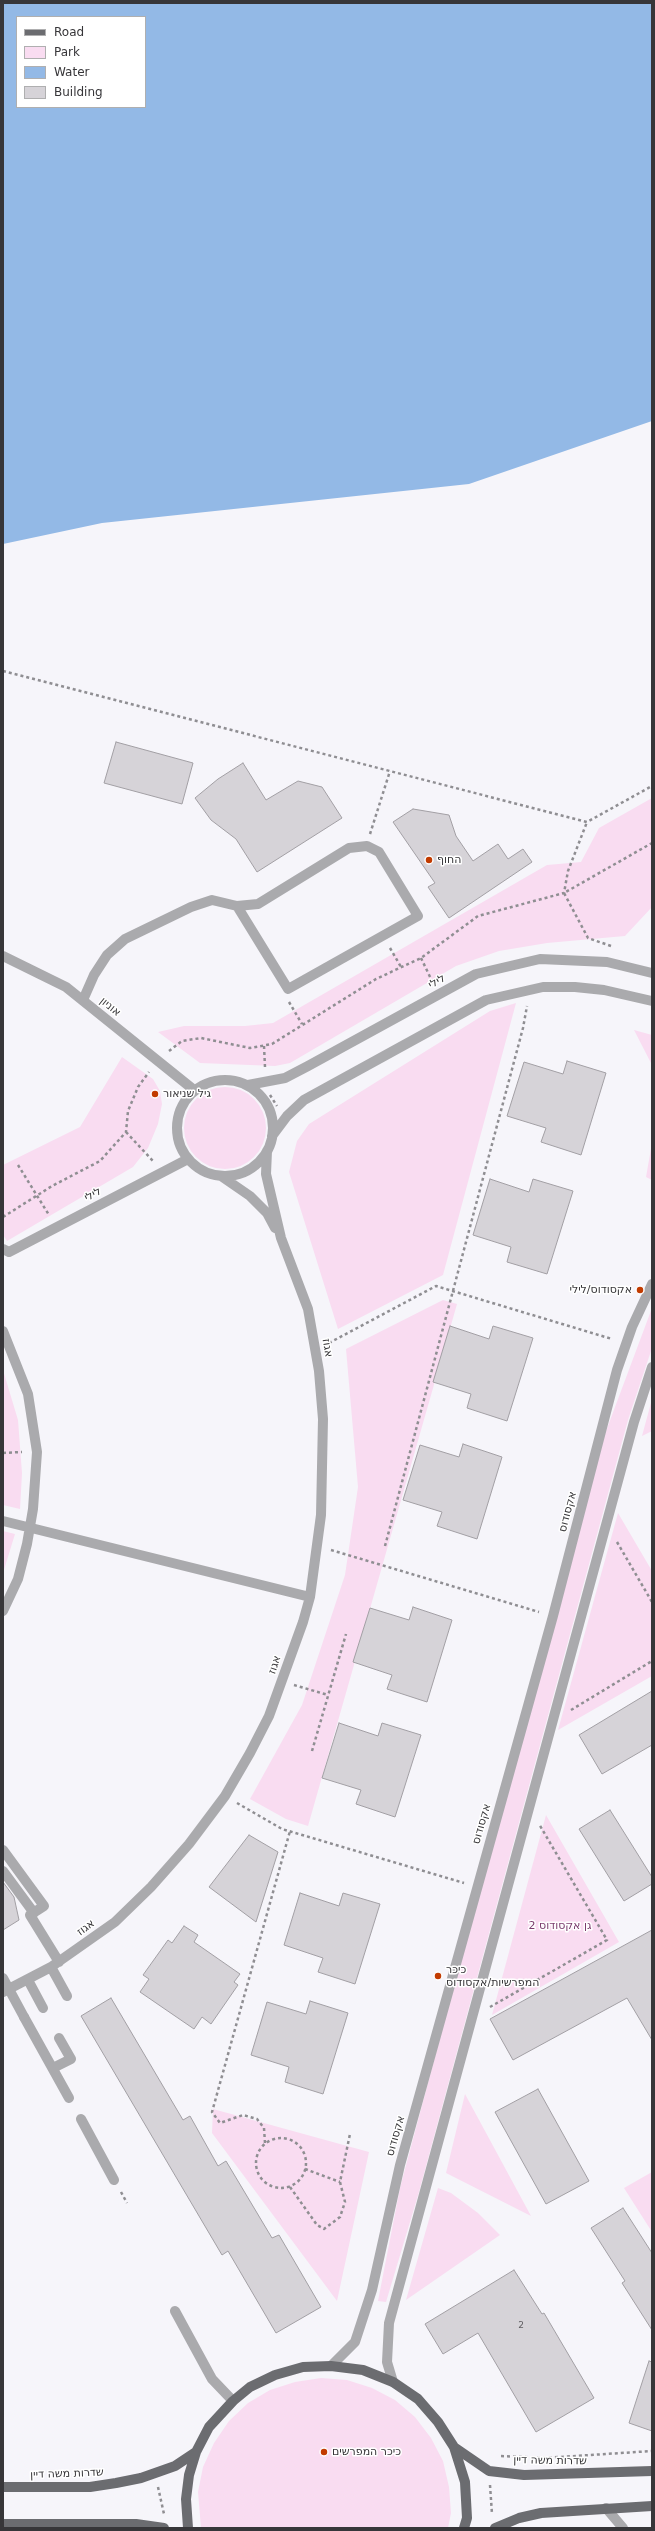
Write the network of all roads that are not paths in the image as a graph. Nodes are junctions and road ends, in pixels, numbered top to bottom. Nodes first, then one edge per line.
1 (237, 906) junction
2 (3, 956) edge
3 (652, 973) edge
4 (83, 1000) junction
5 (652, 1001) edge
6 (248, 1085) junction
7 (194, 1090) junction
8 (272, 1136) junction
9 (267, 1151) junction
10 (188, 1159) junction
11 (221, 1176) junction
12 (281, 1238) junction
13 (6, 1251) edge
14 (652, 1284) edge
15 (3, 1331) edge
16 (652, 1367) edge
17 (3, 1521) edge
18 (30, 1528) junction
19 (310, 1597) junction
20 (3, 1611) edge
21 (3, 1850) edge
22 (3, 1871) edge
23 (34, 1913) junction
24 (55, 1964) junction
25 (3, 1978) edge
26 (28, 1980) junction
27 (3, 1992) edge
28 (68, 1996) dead end
29 (43, 2008) dead end
30 (59, 2038) dead end
31 (53, 2068) junction
32 (69, 2098) dead end
33 (81, 2119) dead end
34 (114, 2180) dead end
35 (175, 2311) dead end
36 (331, 2366) junction
37 (393, 2382) junction
38 (233, 2401) junction
39 (454, 2448) junction
40 (196, 2452) junction
41 (652, 2472) edge
42 (3, 2487) edge
43 (652, 2506) edge
44 (606, 2508) junction
45 (3, 2524) edge
46 (494, 2524) edge
47 (163, 2528) edge
48 (188, 2528) edge
49 (464, 2528) edge
50 (624, 2528) edge

1 - 1 street
1 - 4 street
2 - 4 street, אוניון
3 - 6 street, לילי
4 - 7 street, אוניון
5 - 8 street
6 - 7 street
6 - 8 street
7 - 10 street
8 - 9 street
9 - 11 street
9 - 12 street, אגוז
10 - 11 street
10 - 13 street, לילי
11 - 12 street, אגוז
12 - 19 street, אגוז
14 - 36 street, אקסודוס
15 - 18 street
16 - 37 street
17 - 18 street
18 - 19 street
18 - 20 street
19 - 24 street, אגוז
21 - 23 street
22 - 23 street
23 - 24 street
24 - 26 street, אגוז
24 - 28 street
25 - 31 street, bridge
26 - 27 street, אגוז
26 - 29 street
30 - 31 street
31 - 32 street
33 - 34 street
35 - 38 street
36 - 37 main road
36 - 38 main road
37 - 39 main road
38 - 40 main road
39 - 41 main road, שדרות משה דיין
39 - 49 main road
40 - 42 main road, שדרות משה דיין
40 - 48 main road
43 - 44 main road
44 - 46 main road
44 - 50 street
45 - 47 main road

